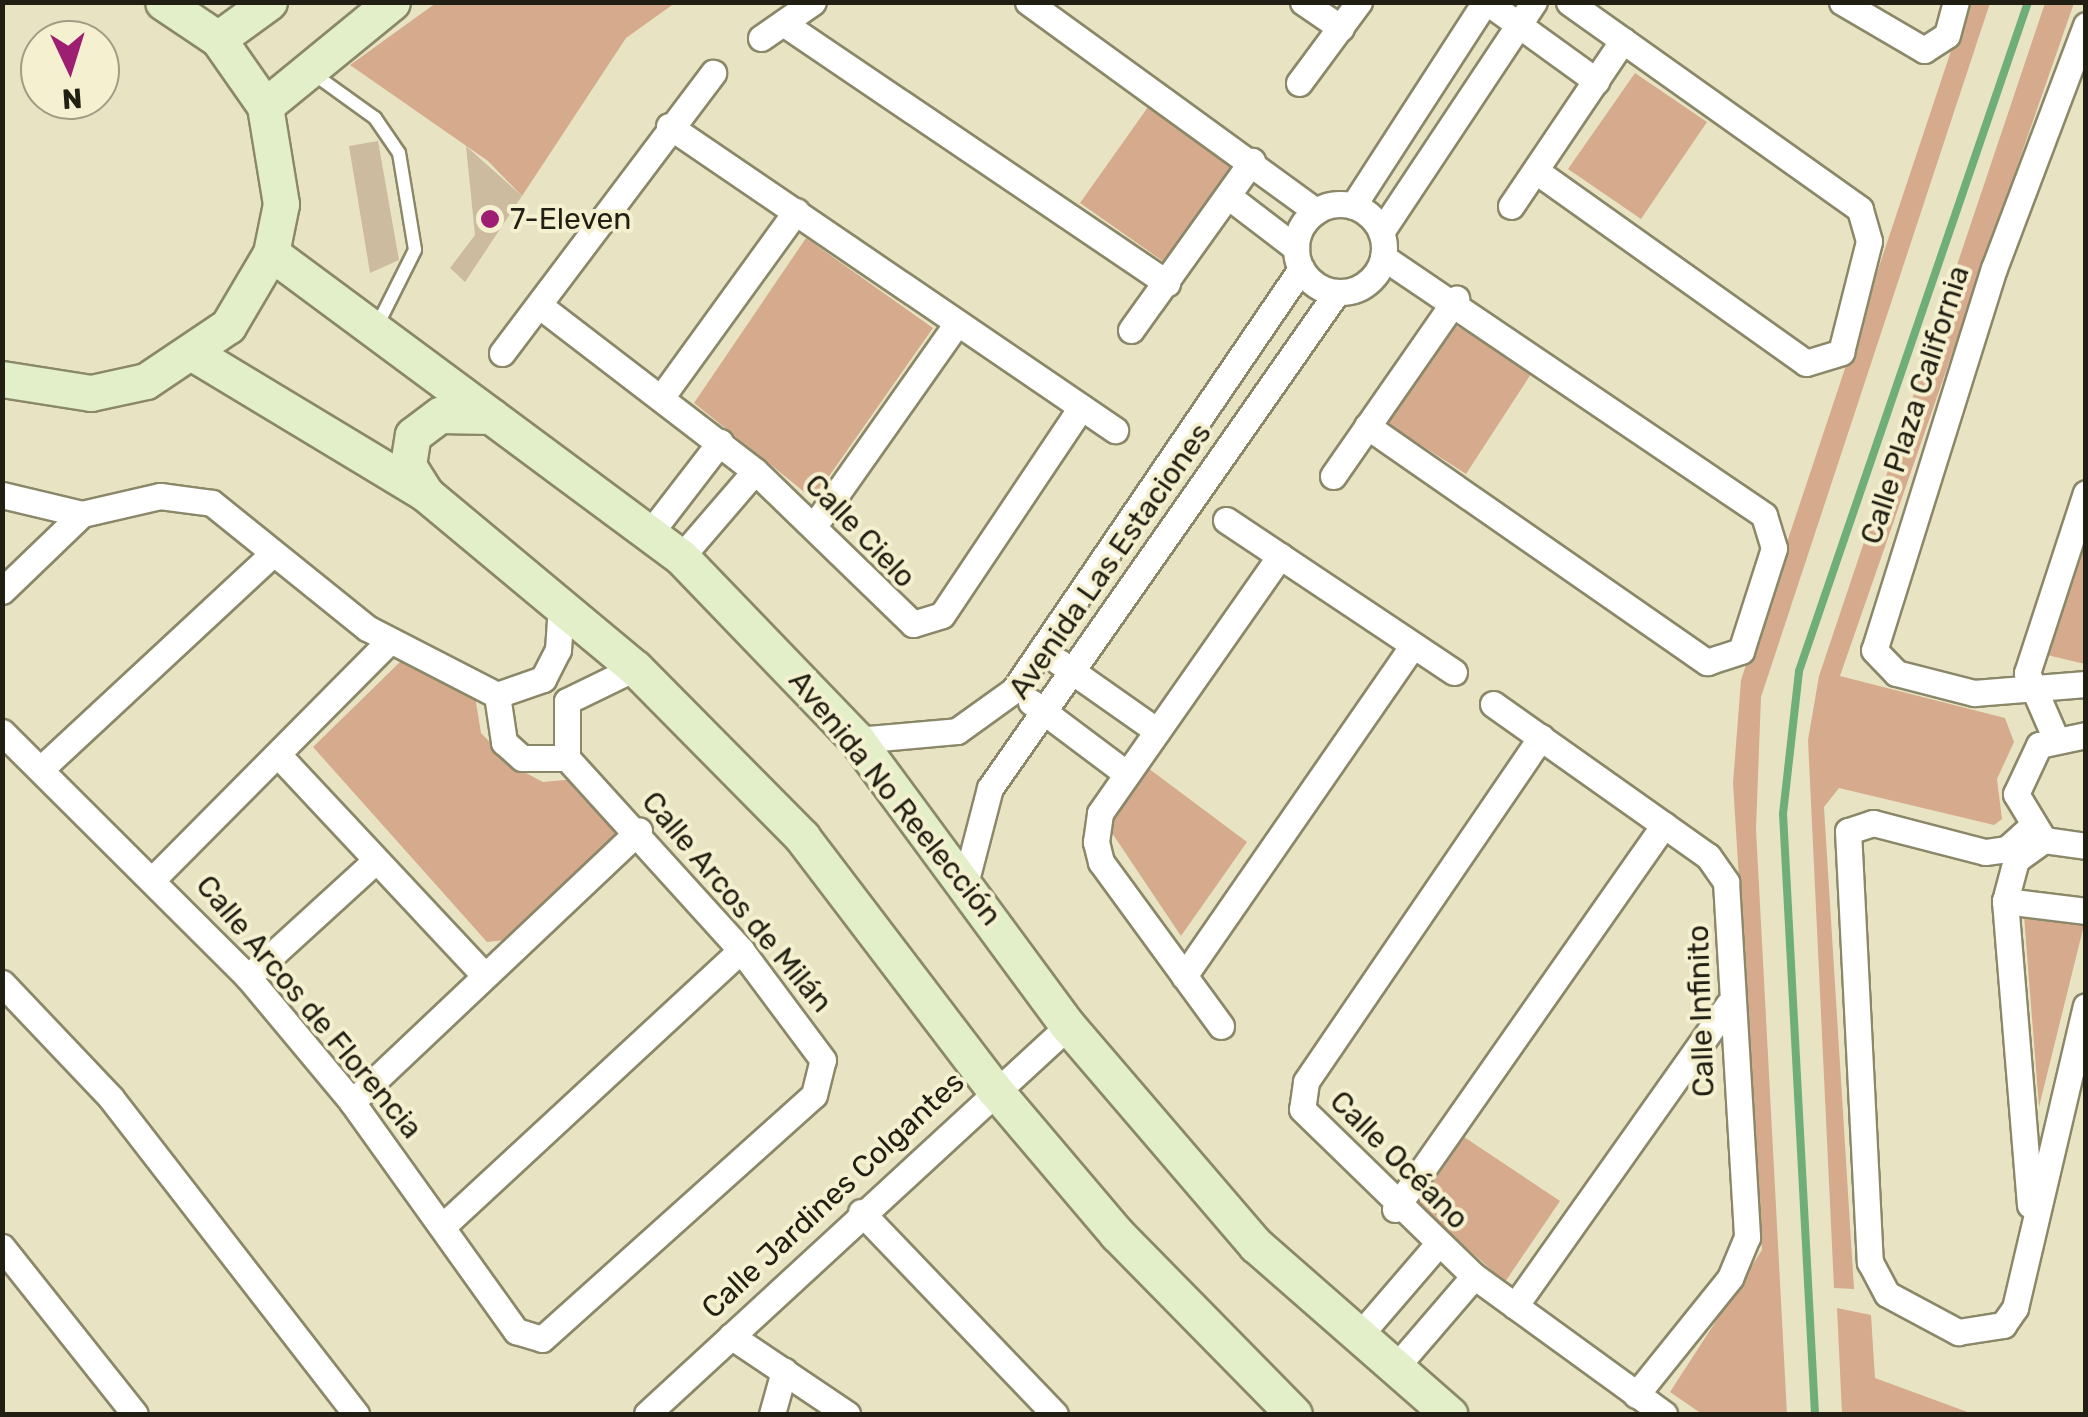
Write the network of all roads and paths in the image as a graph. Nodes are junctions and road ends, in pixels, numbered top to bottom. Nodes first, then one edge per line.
1 (163, 2) edge
2 (270, 2) edge
3 (392, 2) edge
4 (813, 2) edge
5 (1028, 2) edge
6 (1303, 2) edge
7 (1359, 2) edge
8 (1486, 2) edge
9 (1534, 2) edge
10 (1569, 2) edge
11 (1842, 2) edge
12 (1956, 2) edge
13 (783, 23) junction
14 (1519, 25) junction
15 (2086, 25) edge
16 (1341, 28) junction
17 (218, 38) junction
18 (761, 38) dead end
19 (1623, 40) junction
20 (305, 68) junction
21 (713, 73) dead end
22 (1596, 80) junction
23 (1299, 83) dead end
24 (265, 106) junction
25 (669, 126) junction
26 (1252, 161) junction
27 (1536, 171) junction
28 (1228, 196) junction
29 (1353, 206) junction
30 (1511, 206) dead end
31 (796, 211) junction
32 (1316, 212) junction
33 (1382, 245) junction
34 (271, 253) junction
35 (1298, 258) junction
36 (1166, 283) junction
37 (1338, 292) junction
38 (1456, 299) junction
39 (540, 306) junction
40 (957, 323) junction
41 (375, 330) junction
42 (1132, 330) dead end
43 (502, 353) dead end
44 (196, 355) junction
45 (2, 379) edge
46 (664, 395) junction
47 (1082, 407) junction
48 (491, 416) junction
49 (1368, 426) junction
50 (1115, 430) dead end
51 (720, 442) junction
52 (755, 472) junction
53 (1333, 476) dead end
54 (2086, 493) edge
55 (426, 494) junction
56 (2, 496) edge
57 (82, 514) junction
58 (1226, 520) dead end
59 (814, 526) junction
60 (650, 532) junction
61 (271, 555) junction
62 (1280, 556) junction
63 (681, 557) junction
64 (2, 591) edge
65 (561, 605) junction
66 (389, 642) junction
67 (1414, 645) junction
68 (1043, 650) junction
69 (635, 668) junction
70 (1072, 672) junction
71 (1454, 672) dead end
72 (543, 679) junction
73 (2086, 684) edge
74 (1014, 690) junction
75 (2030, 690) junction
76 (497, 696) junction
77 (566, 701) junction
78 (1494, 704) dead end
79 (1045, 711) junction
80 (1157, 731) junction
81 (2, 732) edge
82 (2086, 735) edge
83 (2055, 736) junction
84 (1541, 737) junction
85 (857, 740) junction
86 (282, 758) junction
87 (567, 758) junction
88 (43, 767) junction
89 (1127, 774) junction
90 (1664, 824) junction
91 (639, 832) junction
92 (2037, 834) junction
93 (2086, 846) edge
94 (376, 860) junction
95 (155, 878) junction
96 (966, 880) junction
97 (2005, 901) junction
98 (2086, 911) edge
99 (741, 950) junction
100 (483, 974) junction
101 (1184, 976) junction
102 (248, 977) junction
103 (2, 983) edge
104 (1728, 1005) junction
105 (2086, 1006) edge
106 (1068, 1026) junction
107 (1221, 1026) dead end
108 (994, 1090) junction
109 (352, 1102) junction
110 (1395, 1209) junction
111 (860, 1212) junction
112 (444, 1225) junction
113 (2032, 1230) junction
114 (1437, 1245) junction
115 (2, 1247) edge
116 (1474, 1276) junction
117 (1515, 1306) junction
118 (731, 1336) junction
119 (1358, 1337) junction
120 (542, 1339) joint
121 (1395, 1368) junction
122 (784, 1372) junction
123 (1636, 1395) junction
124 (135, 1414) edge
125 (356, 1414) edge
126 (647, 1414) edge
127 (772, 1414) edge
128 (847, 1414) edge
129 (1056, 1414) edge
130 (1294, 1414) edge
131 (1450, 1414) edge
132 (1664, 1414) edge

1 - 17 main road
2 - 17 main road
3 - 20 main road
4 - 13 street
5 - 26 street
6 - 16 street
7 - 16 street
8 - 14 street
8 - 29 street
9 - 14 street
10 - 19 street
11 - 12 street
13 - 18 street
13 - 36 street
14 - 22 street
14 - 33 street
15 - 75 street, Calle Plaza California
16 - 23 street
17 - 24 main road
19 - 22 street
19 - 27 street
20 - 24 main road
20 - 41 lane
21 - 25 street
22 - 27 street
24 - 34 main road
25 - 31 street
25 - 39 street
26 - 28 street
26 - 32 street
27 - 30 street
28 - 35 street
28 - 36 street
29 - 32 street
29 - 33 street
31 - 40 street
31 - 46 street
32 - 35 street
33 - 37 street
33 - 38 street
34 - 41 main road, Avenida No Reelección
34 - 44 main road
35 - 37 street
35 - 68 street, Avenida Las Estaciones
36 - 42 street
37 - 70 street, Avenida Las Estaciones
38 - 49 street
38 - 49 street
39 - 43 street
39 - 46 street, Calle Cielo
40 - 47 street
40 - 59 street
41 - 48 main road, Avenida No Reelección
44 - 45 main road
44 - 55 main road
46 - 51 street, Calle Cielo
47 - 50 street
47 - 59 street, Calle Cielo
48 - 55 main road
48 - 60 main road, Avenida No Reelección
49 - 53 street
51 - 52 street, Calle Cielo
51 - 60 street
52 - 59 street, Calle Cielo
52 - 63 street
54 - 75 street
55 - 65 main road
56 - 57 street
57 - 61 street
57 - 64 street
58 - 62 street
60 - 63 main road, Avenida No Reelección
61 - 66 street
61 - 88 street
62 - 67 street
62 - 80 street
63 - 85 main road, Avenida No Reelección
65 - 69 main road
65 - 72 street
66 - 76 street
66 - 86 street
67 - 71 street
67 - 101 street
68 - 70 street
68 - 74 street, Avenida Las Estaciones
69 - 77 street
69 - 108 main road
70 - 79 street, Avenida Las Estaciones
70 - 80 street
72 - 76 street
72 - 77 street
73 - 75 street, Calle Plaza California
74 - 79 street
74 - 85 street, Avenida Las Estaciones
75 - 83 street
76 - 87 street
77 - 87 street
78 - 84 street, Calle Infinito
79 - 89 street
79 - 96 street, Avenida Las Estaciones
80 - 89 street
81 - 88 street, Calle Arcos de Florencia
82 - 83 street
83 - 92 street
84 - 90 street, Calle Infinito
84 - 110 street, Calle Océano
85 - 96 main road, Avenida No Reelección
86 - 94 street
86 - 95 street
87 - 91 street, Calle Arcos de Milán
88 - 95 street, Calle Arcos de Florencia
89 - 101 street
90 - 104 street, Calle Infinito
90 - 110 street
91 - 99 street, Calle Arcos de Milán
91 - 100 street
92 - 93 street
92 - 97 street
92 - 113 street
94 - 100 street
94 - 102 street
95 - 102 street, Calle Arcos de Florencia
96 - 106 main road, Avenida No Reelección
97 - 98 street
97 - 113 street
99 - 112 street
99 - 120 street, Calle Arcos de Milán
100 - 109 street
101 - 107 street
102 - 109 street, Calle Arcos de Florencia
103 - 125 street
104 - 117 street
104 - 123 street, Calle Infinito
105 - 113 street
106 - 108 street, Calle Jardines Colgantes
106 - 119 main road, Avenida No Reelección
108 - 111 street, Calle Jardines Colgantes
108 - 130 main road
109 - 112 street, Calle Arcos de Florencia
110 - 114 street, Calle Océano
111 - 118 street, Calle Jardines Colgantes
111 - 129 street
112 - 120 street, Calle Arcos de Florencia
114 - 116 street, Calle Océano
114 - 119 street
115 - 124 street
116 - 117 street, Calle Océano
116 - 121 street
117 - 123 street, Calle Océano
118 - 122 street
118 - 126 street, Calle Jardines Colgantes
119 - 121 main road, Avenida No Reelección
121 - 131 main road, Avenida No Reelección
122 - 127 street
122 - 128 street
123 - 132 street, Calle Océano

